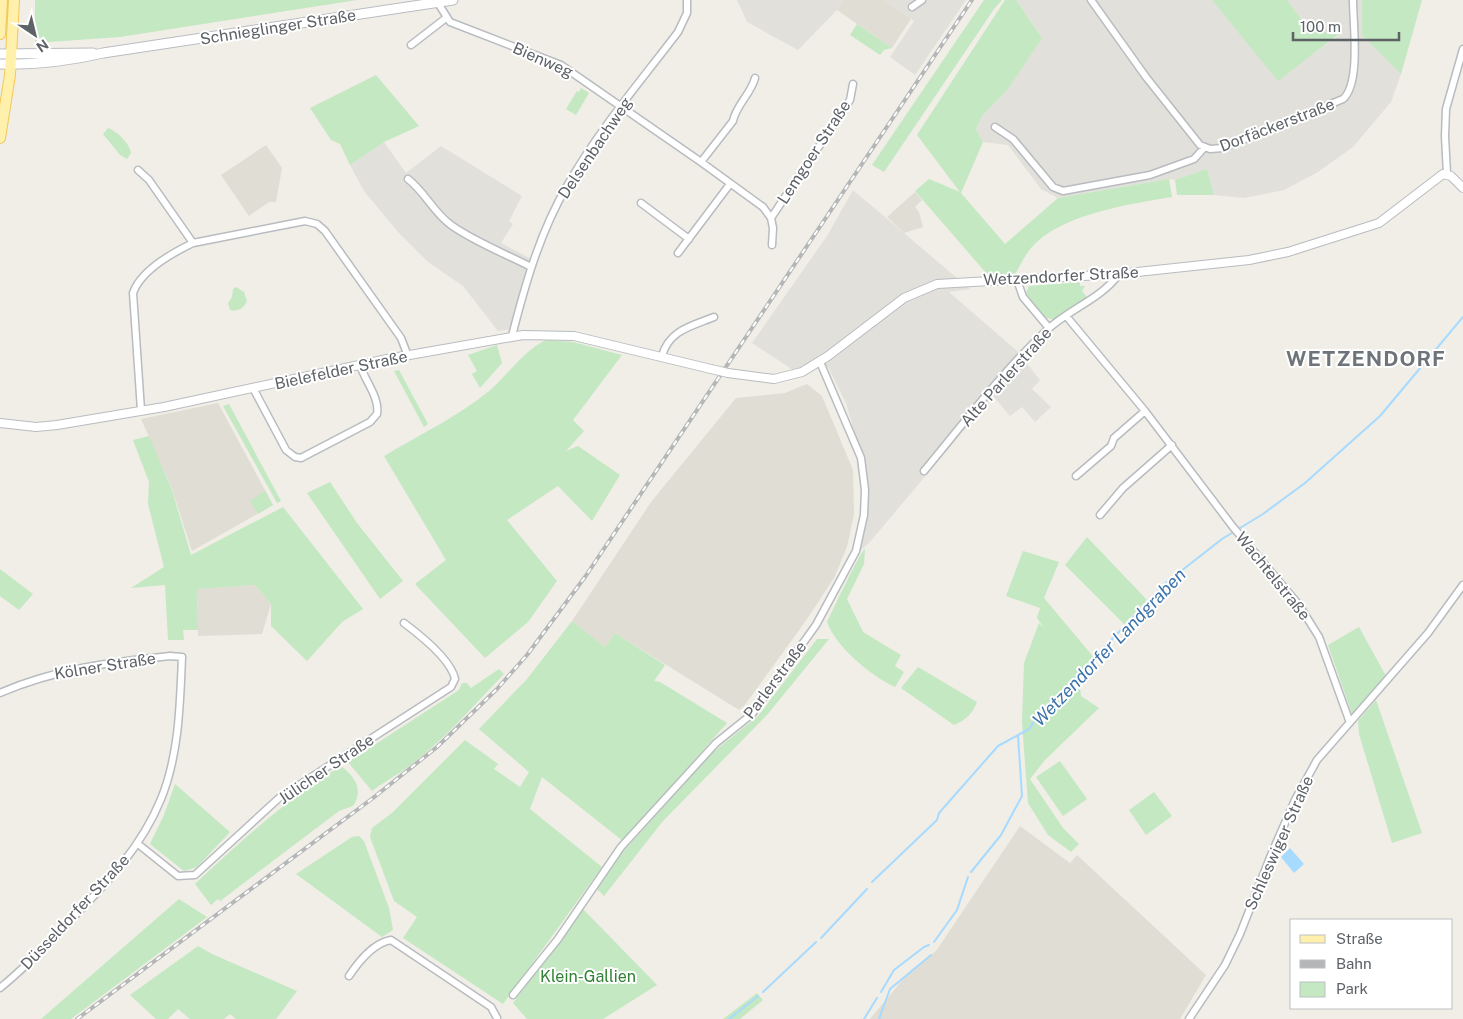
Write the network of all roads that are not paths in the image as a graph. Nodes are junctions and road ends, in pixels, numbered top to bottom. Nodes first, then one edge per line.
1 (2, 0) edge
2 (14, 0) edge
3 (453, 0) edge
4 (688, 0) edge
5 (922, 0) edge
6 (1090, 0) edge
7 (1353, 0) edge
8 (438, 2) junction
9 (912, 6) dead end
10 (446, 18) junction
11 (0, 34) edge
12 (411, 45) dead end
13 (1463, 49) edge
14 (0, 54) edge
15 (12, 59) junction
16 (0, 64) edge
17 (755, 78) dead end
18 (854, 84) dead end
19 (622, 106) junction
20 (995, 127) dead end
21 (0, 138) edge
22 (1204, 148) junction
23 (701, 162) junction
24 (138, 170) dead end
25 (1447, 174) junction
26 (408, 179) dead end
27 (730, 184) junction
28 (1463, 188) edge
29 (641, 204) dead end
30 (771, 218) junction
31 (689, 238) junction
32 (193, 243) junction
33 (772, 245) dead end
34 (678, 254) dead end
35 (530, 267) junction
36 (1120, 274) junction
37 (1017, 280) junction
38 (714, 316) dead end
39 (1067, 317) junction
40 (1049, 328) junction
41 (512, 336) junction
42 (408, 356) junction
43 (662, 356) junction
44 (682, 362) joint
45 (820, 362) junction
46 (360, 365) junction
47 (253, 388) junction
48 (141, 410) junction
49 (1145, 411) junction
50 (0, 423) edge
51 (1172, 445) junction
52 (924, 471) dead end
53 (1076, 476) dead end
54 (1100, 515) dead end
55 (1463, 585) edge
56 (404, 623) dead end
57 (182, 657) joint
58 (0, 693) edge
59 (1349, 720) junction
60 (138, 844) junction
61 (349, 976) dead end
62 (0, 988) edge
63 (513, 996) dead end
64 (497, 1018) edge
65 (506, 1019) edge
66 (1189, 1019) edge

1 - 11 main road
2 - 15 main road
3 - 8 main road, Schnieglinger Straße
4 - 19 street, Delsenbachweg
5 - 9 street
6 - 22 street, Dorfäckerstraße
7 - 22 street, Dorfäckerstraße
8 - 10 street
8 - 15 main road, Schnieglinger Straße
10 - 12 street
10 - 19 street, Bienweg
13 - 25 street
14 - 15 main road, Schnieglinger Straße
15 - 16 main road, Schnieglinger Straße
15 - 21 main road
17 - 23 street
18 - 30 street, Lemgoer Straße
19 - 23 street, Bienweg
19 - 35 street, Delsenbachweg
20 - 22 street
23 - 27 street, Bienweg
24 - 32 street
25 - 28 street
25 - 36 street, Wetzendorfer Straße
26 - 35 street
27 - 30 street, Bienweg
27 - 31 street
29 - 31 street
30 - 33 street
31 - 34 street
32 - 42 street
32 - 48 street
35 - 41 street, Delsenbachweg
36 - 37 street, Wetzendorfer Straße
36 - 39 street, Alte Parlerstraße
37 - 40 street
37 - 45 street, Wetzendorfer Straße
38 - 43 street
39 - 40 street, Alte Parlerstraße
39 - 49 street, Wachtelstraße
40 - 52 street, Alte Parlerstraße
41 - 42 street, Bielefelder Straße
41 - 43 street, Bielefelder Straße
42 - 46 street, Bielefelder Straße
43 - 44 street, Bielefelder Straße
44 - 45 street, Wetzendorfer Straße, bridge
45 - 63 street, Parlerstraße
46 - 47 street, Bielefelder Straße
46 - 47 street
47 - 48 street, Bielefelder Straße
48 - 50 street, Bielefelder Straße
49 - 51 street, Wachtelstraße
49 - 53 street
51 - 54 street
51 - 59 street, Wachtelstraße
55 - 59 street, Schleswiger Straße
56 - 60 street, Jülicher Straße
57 - 58 street, Kölner Straße
57 - 60 street, Düsseldorfer Straße
59 - 66 street, Schleswiger Straße
60 - 62 street, Düsseldorfer Straße
61 - 64 street
64 - 65 street

